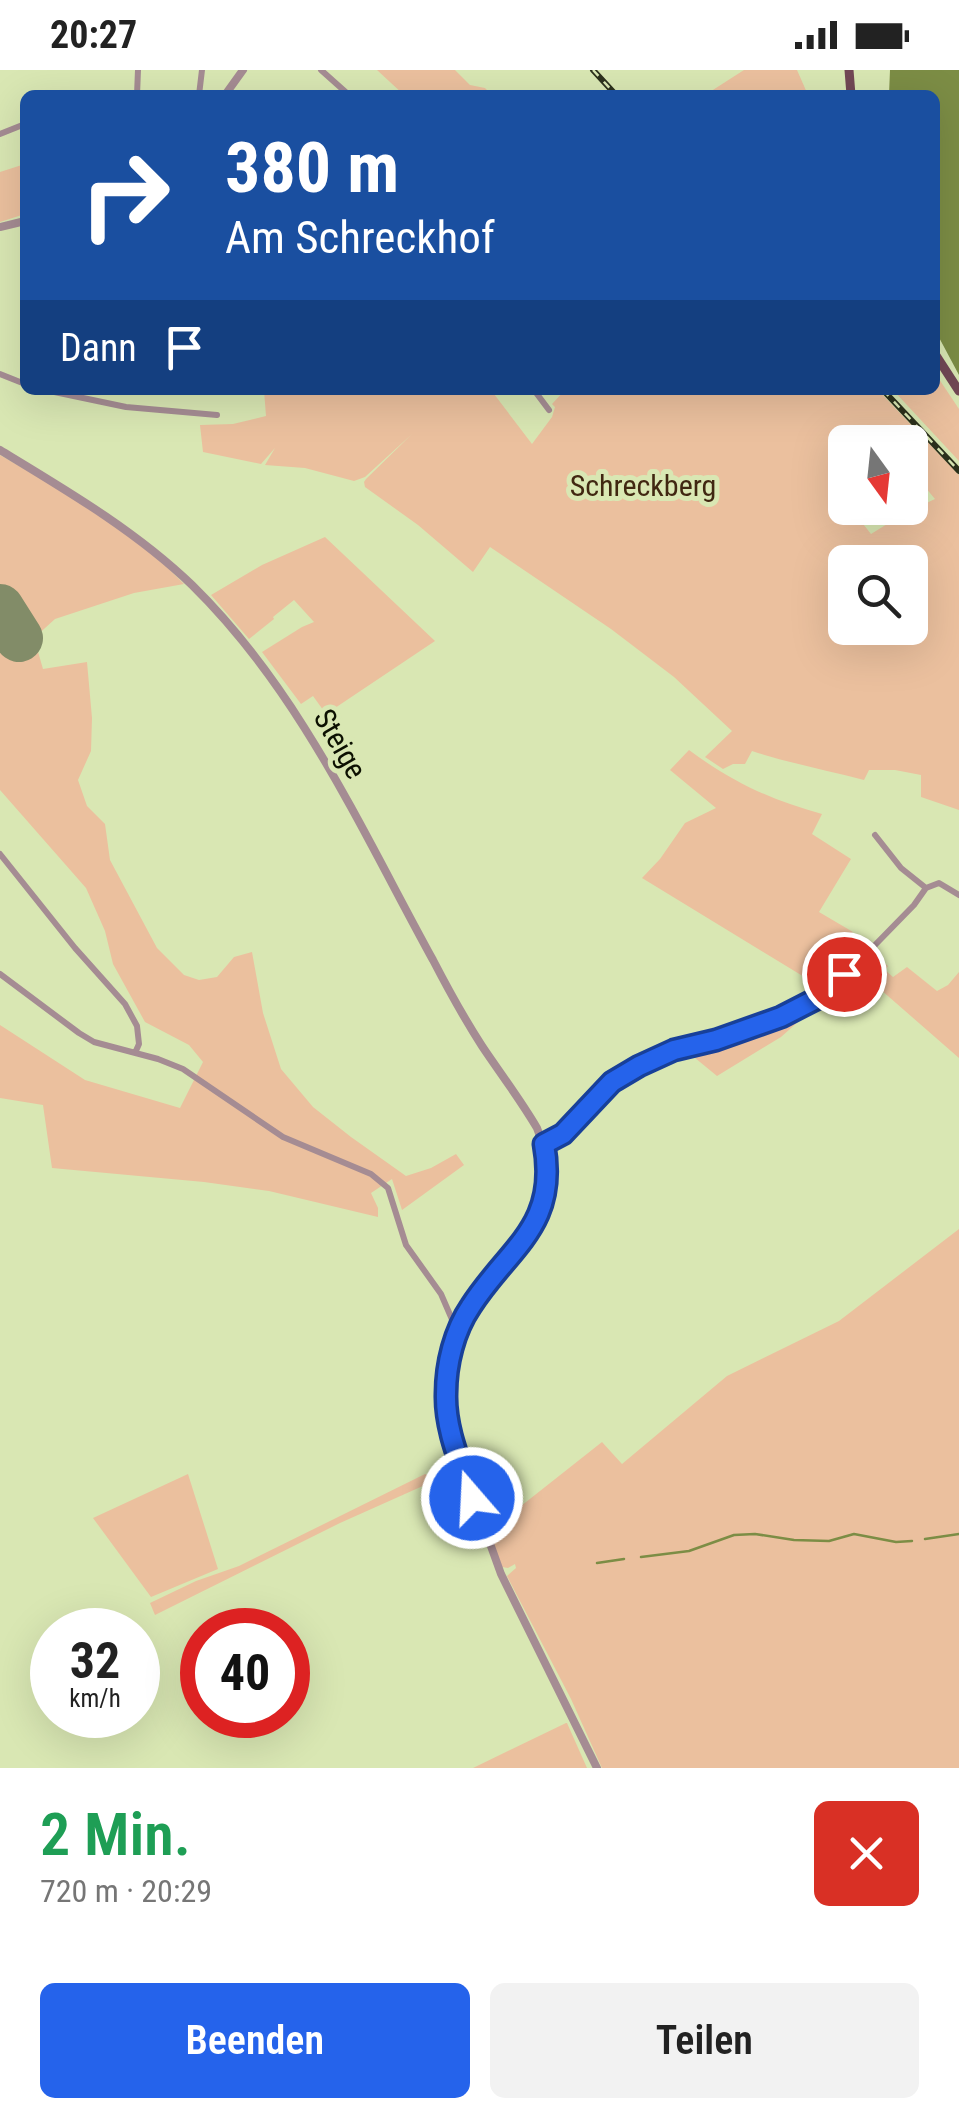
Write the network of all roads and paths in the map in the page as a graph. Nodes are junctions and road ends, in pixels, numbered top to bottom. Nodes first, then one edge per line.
1 (321, 70) edge
2 (343, 90) edge
3 (940, 362) edge
4 (959, 392) edge
5 (68, 395) edge
6 (538, 395) edge
7 (549, 410) dead end
8 (217, 415) dead end
9 (0, 450) edge
10 (874, 835) dead end
11 (0, 854) edge
12 (926, 888) junction
13 (959, 894) edge
14 (0, 974) edge
15 (135, 1053) junction
16 (544, 1144) junction
17 (458, 1328) junction
18 (597, 1768) edge

1 - 2 street
3 - 4 main road
5 - 8 street
6 - 7 street
9 - 16 street, Steige
10 - 12 street
11 - 15 street
12 - 13 street
12 - 16 street
14 - 15 street
15 - 17 street
16 - 17 street
17 - 18 street

